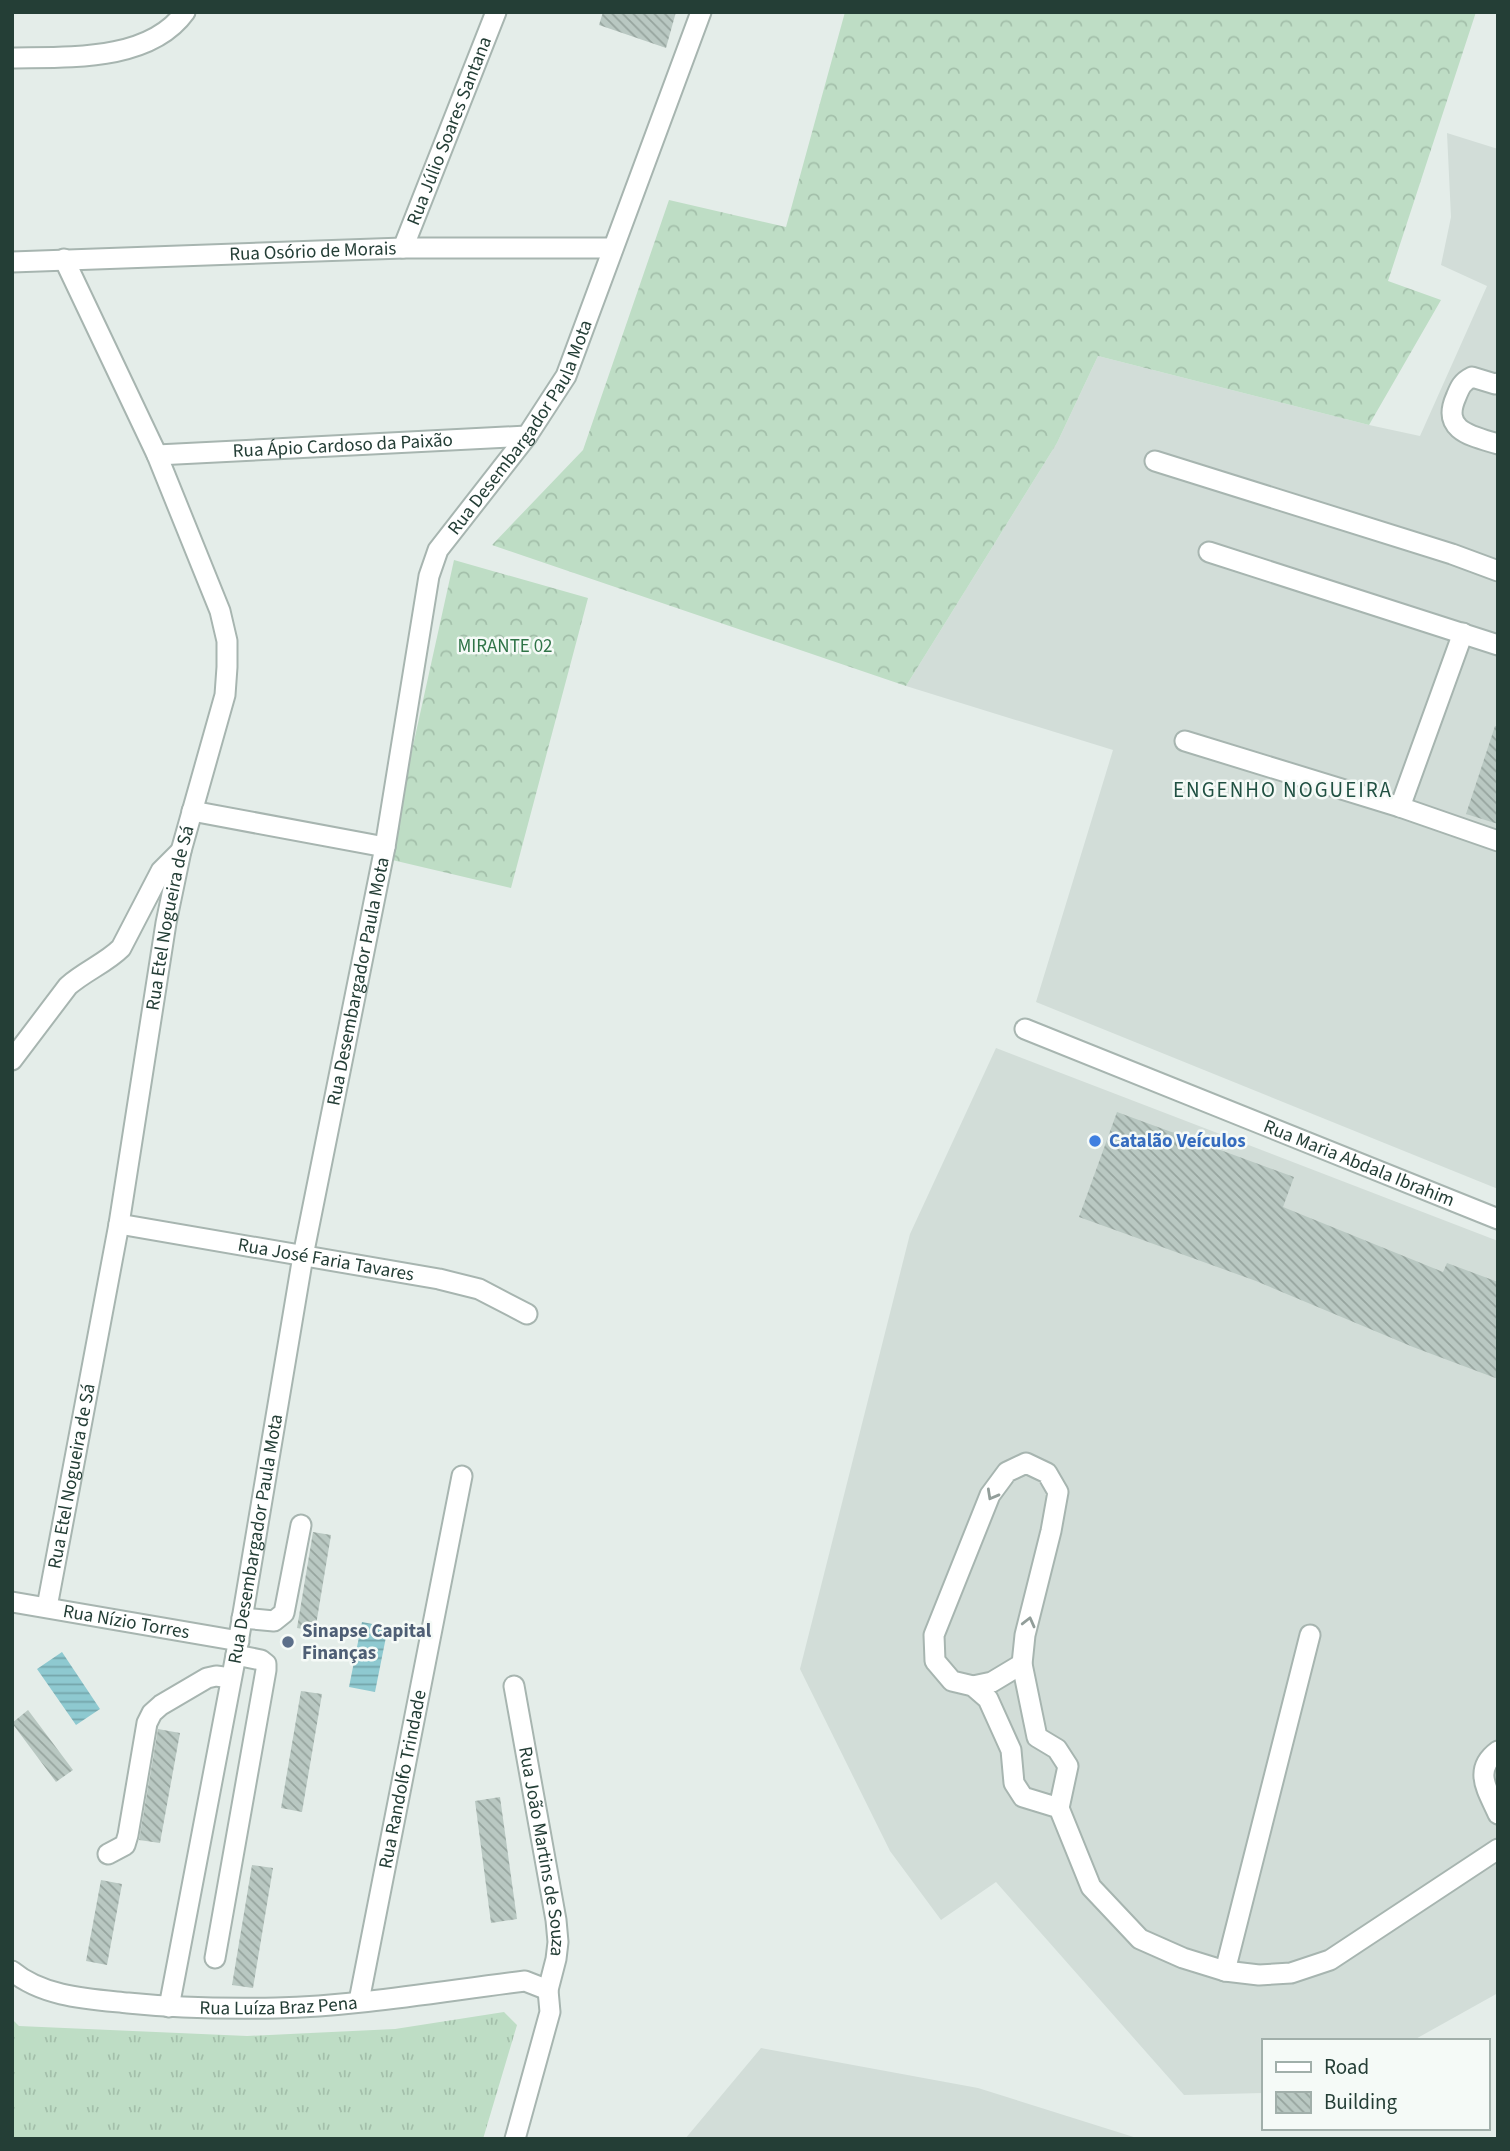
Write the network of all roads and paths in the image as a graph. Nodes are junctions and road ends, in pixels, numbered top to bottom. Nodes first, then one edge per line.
1 (185, 12) edge
2 (496, 12) edge
3 (701, 12) edge
4 (12, 58) edge
5 (403, 248) junction
6 (613, 248) junction
7 (64, 259) junction
8 (12, 262) edge
9 (1498, 383) edge
10 (527, 436) junction
11 (1498, 444) edge
12 (157, 455) junction
13 (1155, 461) dead end
14 (1209, 552) dead end
15 (1498, 570) edge
16 (1463, 633) junction
17 (1498, 645) edge
18 (1185, 741) dead end
19 (1400, 807) junction
20 (192, 811) junction
21 (1498, 841) edge
22 (385, 847) junction
23 (181, 851) junction
24 (1025, 1029) dead end
25 (12, 1060) edge
26 (1498, 1219) edge
27 (119, 1224) junction
28 (303, 1256) junction
29 (527, 1314) dead end
30 (462, 1476) dead end
31 (301, 1525) dead end
32 (12, 1602) edge
33 (47, 1607) junction
34 (242, 1618) junction
35 (1310, 1635) dead end
36 (238, 1648) junction
37 (1022, 1664) junction
38 (231, 1678) junction
39 (514, 1686) dead end
40 (973, 1686) junction
41 (1037, 1737) junction
42 (1011, 1750) junction
43 (1498, 1751) edge
44 (1059, 1808) junction
45 (1498, 1814) edge
46 (1498, 1849) edge
47 (108, 1854) dead end
48 (215, 1958) dead end
49 (1225, 1970) junction
50 (12, 1971) edge
51 (548, 1990) junction
52 (359, 2001) junction
53 (169, 2007) junction
54 (515, 2139) edge

1 - 4 street
2 - 5 street, Rua Júlio Soares Santana
3 - 6 street, Rua Desembargador Paula Mota
5 - 6 street, Rua Osório de Morais
5 - 7 street, Rua Osório de Morais
6 - 10 street, Rua Desembargador Paula Mota
7 - 8 street, Rua Osório de Morais
7 - 12 street, Rua Etel Nogueira de Sá
9 - 11 street
10 - 12 street, Rua Ápio Cardoso da Paixão
10 - 22 street, Rua Desembargador Paula Mota
12 - 20 street, Rua Etel Nogueira de Sá
13 - 15 street
14 - 16 street
16 - 17 street
16 - 19 street
18 - 19 street
19 - 21 street
20 - 22 street
20 - 23 street, Rua Etel Nogueira de Sá
22 - 28 street, Rua Desembargador Paula Mota
23 - 25 street
23 - 27 street, Rua Etel Nogueira de Sá
24 - 26 street, Rua Maria Abdala Ibrahim
27 - 28 street, Rua José Faria Tavares
27 - 33 street, Rua Etel Nogueira de Sá
28 - 29 street, Rua José Faria Tavares
28 - 34 street, Rua Desembargador Paula Mota
30 - 52 street, Rua Randolfo Trindade
31 - 34 street
32 - 33 street, Rua Nízio Torres
33 - 36 street, Rua Nízio Torres
34 - 36 street, Rua Desembargador Paula Mota
35 - 49 street
36 - 38 street, Rua Desembargador Paula Mota
36 - 48 street, Rua Nízio Torres
37 - 40 street
37 -> 40 street
37 - 41 street
38 - 47 street
38 - 53 street, Rua Desembargador Paula Mota
39 - 51 street, Rua João Martins de Souza
40 - 42 street
41 - 42 street
41 - 44 street
42 - 44 street
43 - 45 street
44 - 49 street
46 - 49 street
50 - 53 street, Rua Luíza Braz Pena
51 - 52 street, Rua Luíza Braz Pena
51 - 54 street, Rua João Martins de Souza
52 - 53 street, Rua Luíza Braz Pena

